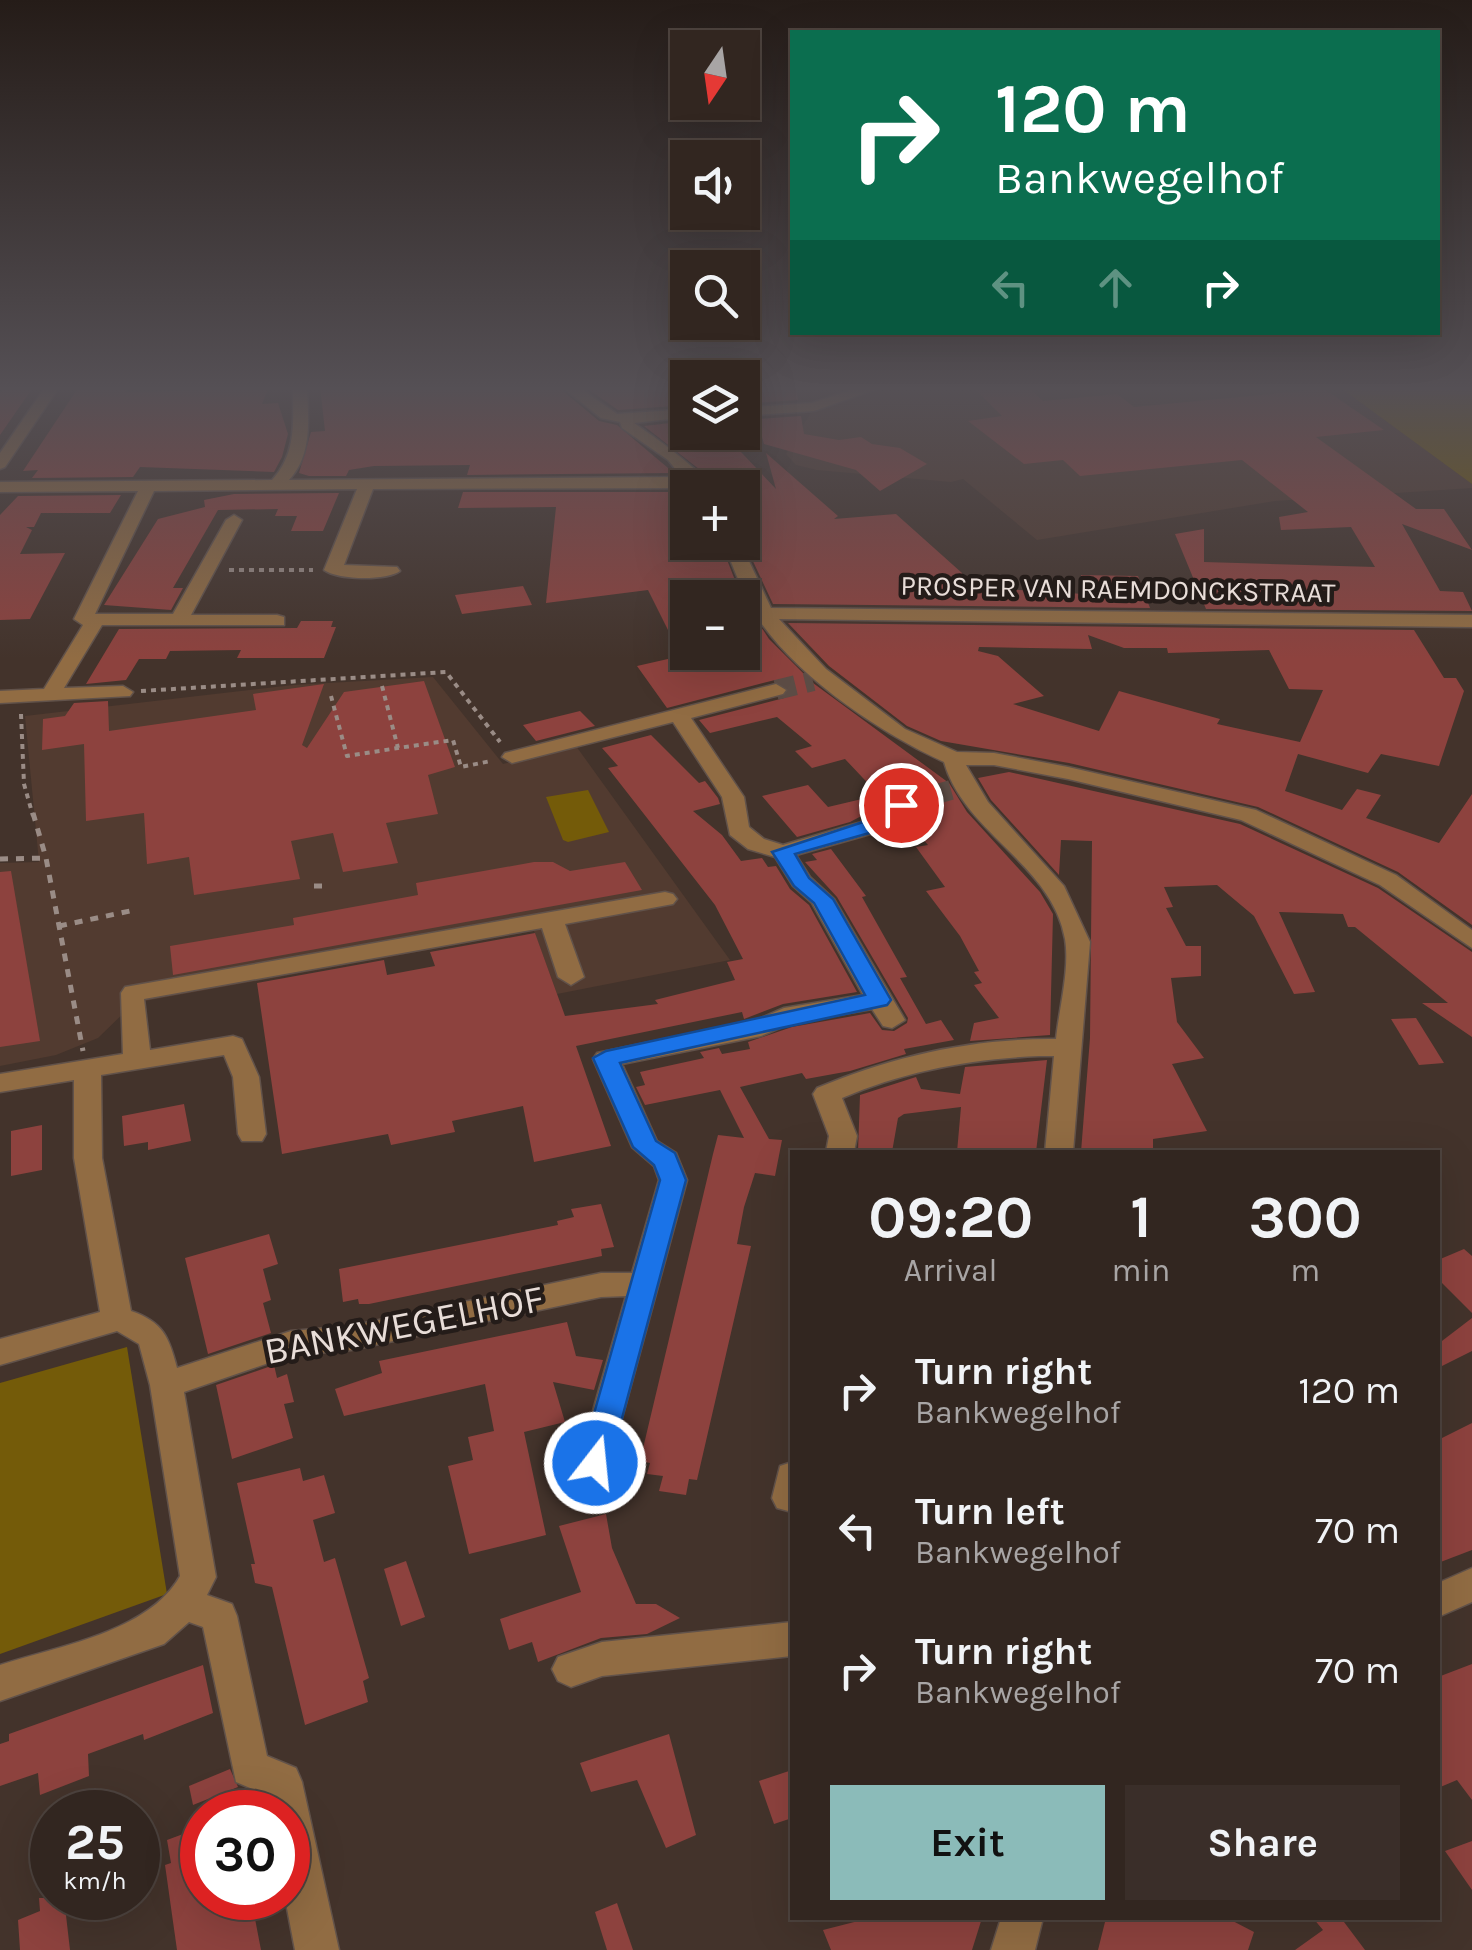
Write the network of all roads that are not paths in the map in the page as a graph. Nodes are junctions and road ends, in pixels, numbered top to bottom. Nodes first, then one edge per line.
1 (6, 477) edge
2 (282, 477) edge
3 (638, 477) junction
4 (278, 480) junction
5 (29, 481) junction
6 (670, 481) edge
7 (367, 486) junction
8 (0, 487) edge
9 (148, 487) junction
10 (234, 520) dead end
11 (739, 560) edge
12 (391, 571) dead end
13 (764, 613) junction
14 (277, 620) dead end
15 (178, 621) junction
16 (94, 622) junction
17 (1472, 622) edge
18 (776, 690) tunnel mouth
19 (123, 692) road end
20 (50, 695) junction
21 (10, 697) edge
22 (678, 714) junction
23 (512, 758) road end
24 (954, 758) junction
25 (909, 802) tunnel mouth
26 (782, 852) junction
27 (665, 899) dead end
28 (552, 919) junction
29 (1472, 941) edge
30 (571, 976) dead end
31 (1068, 1048) junction
32 (137, 1060) junction
33 (87, 1068) junction
34 (0, 1083) edge
35 (252, 1134) dead end
36 (840, 1150) edge
37 (1059, 1150) edge
38 (646, 1284) junction
39 (117, 1319) junction
40 (0, 1352) edge
41 (166, 1385) junction
42 (595, 1463) dead end
43 (1472, 1584) edge
44 (1440, 1600) edge
45 (184, 1603) junction
46 (790, 1639) edge
47 (571, 1669) dead end
48 (0, 1683) edge
49 (1021, 1920) edge
50 (317, 1950) edge
51 (1013, 1950) edge

1 - 5 street
2 - 4 street
3 - 4 street
3 - 6 street
3 - 7 street
4 - 5 street
4 - 7 street
4 - 9 street
5 - 8 street
5 - 9 street
7 - 12 street
9 - 16 street
10 - 15 street
11 - 13 street
13 - 17 street, PROSPER VAN RAEMDONCKSTRAAT
13 - 24 street
14 - 15 street
15 - 16 street
16 - 20 street
18 - 22 street
19 - 20 street
20 - 21 street
22 - 23 street
22 - 26 street
24 - 29 street
24 - 31 street
25 - 26 street
26 - 38 street
27 - 28 street
28 - 30 street
28 - 32 street
31 - 36 street
31 - 37 street
32 - 33 street
32 - 35 street
33 - 34 street
33 - 39 street
38 - 41 street, BANKWEGELHOF
38 - 42 street
39 - 40 street
39 - 41 street
41 - 45 street
43 - 44 street
45 - 48 street
45 - 50 street
46 - 47 street
49 - 51 street

